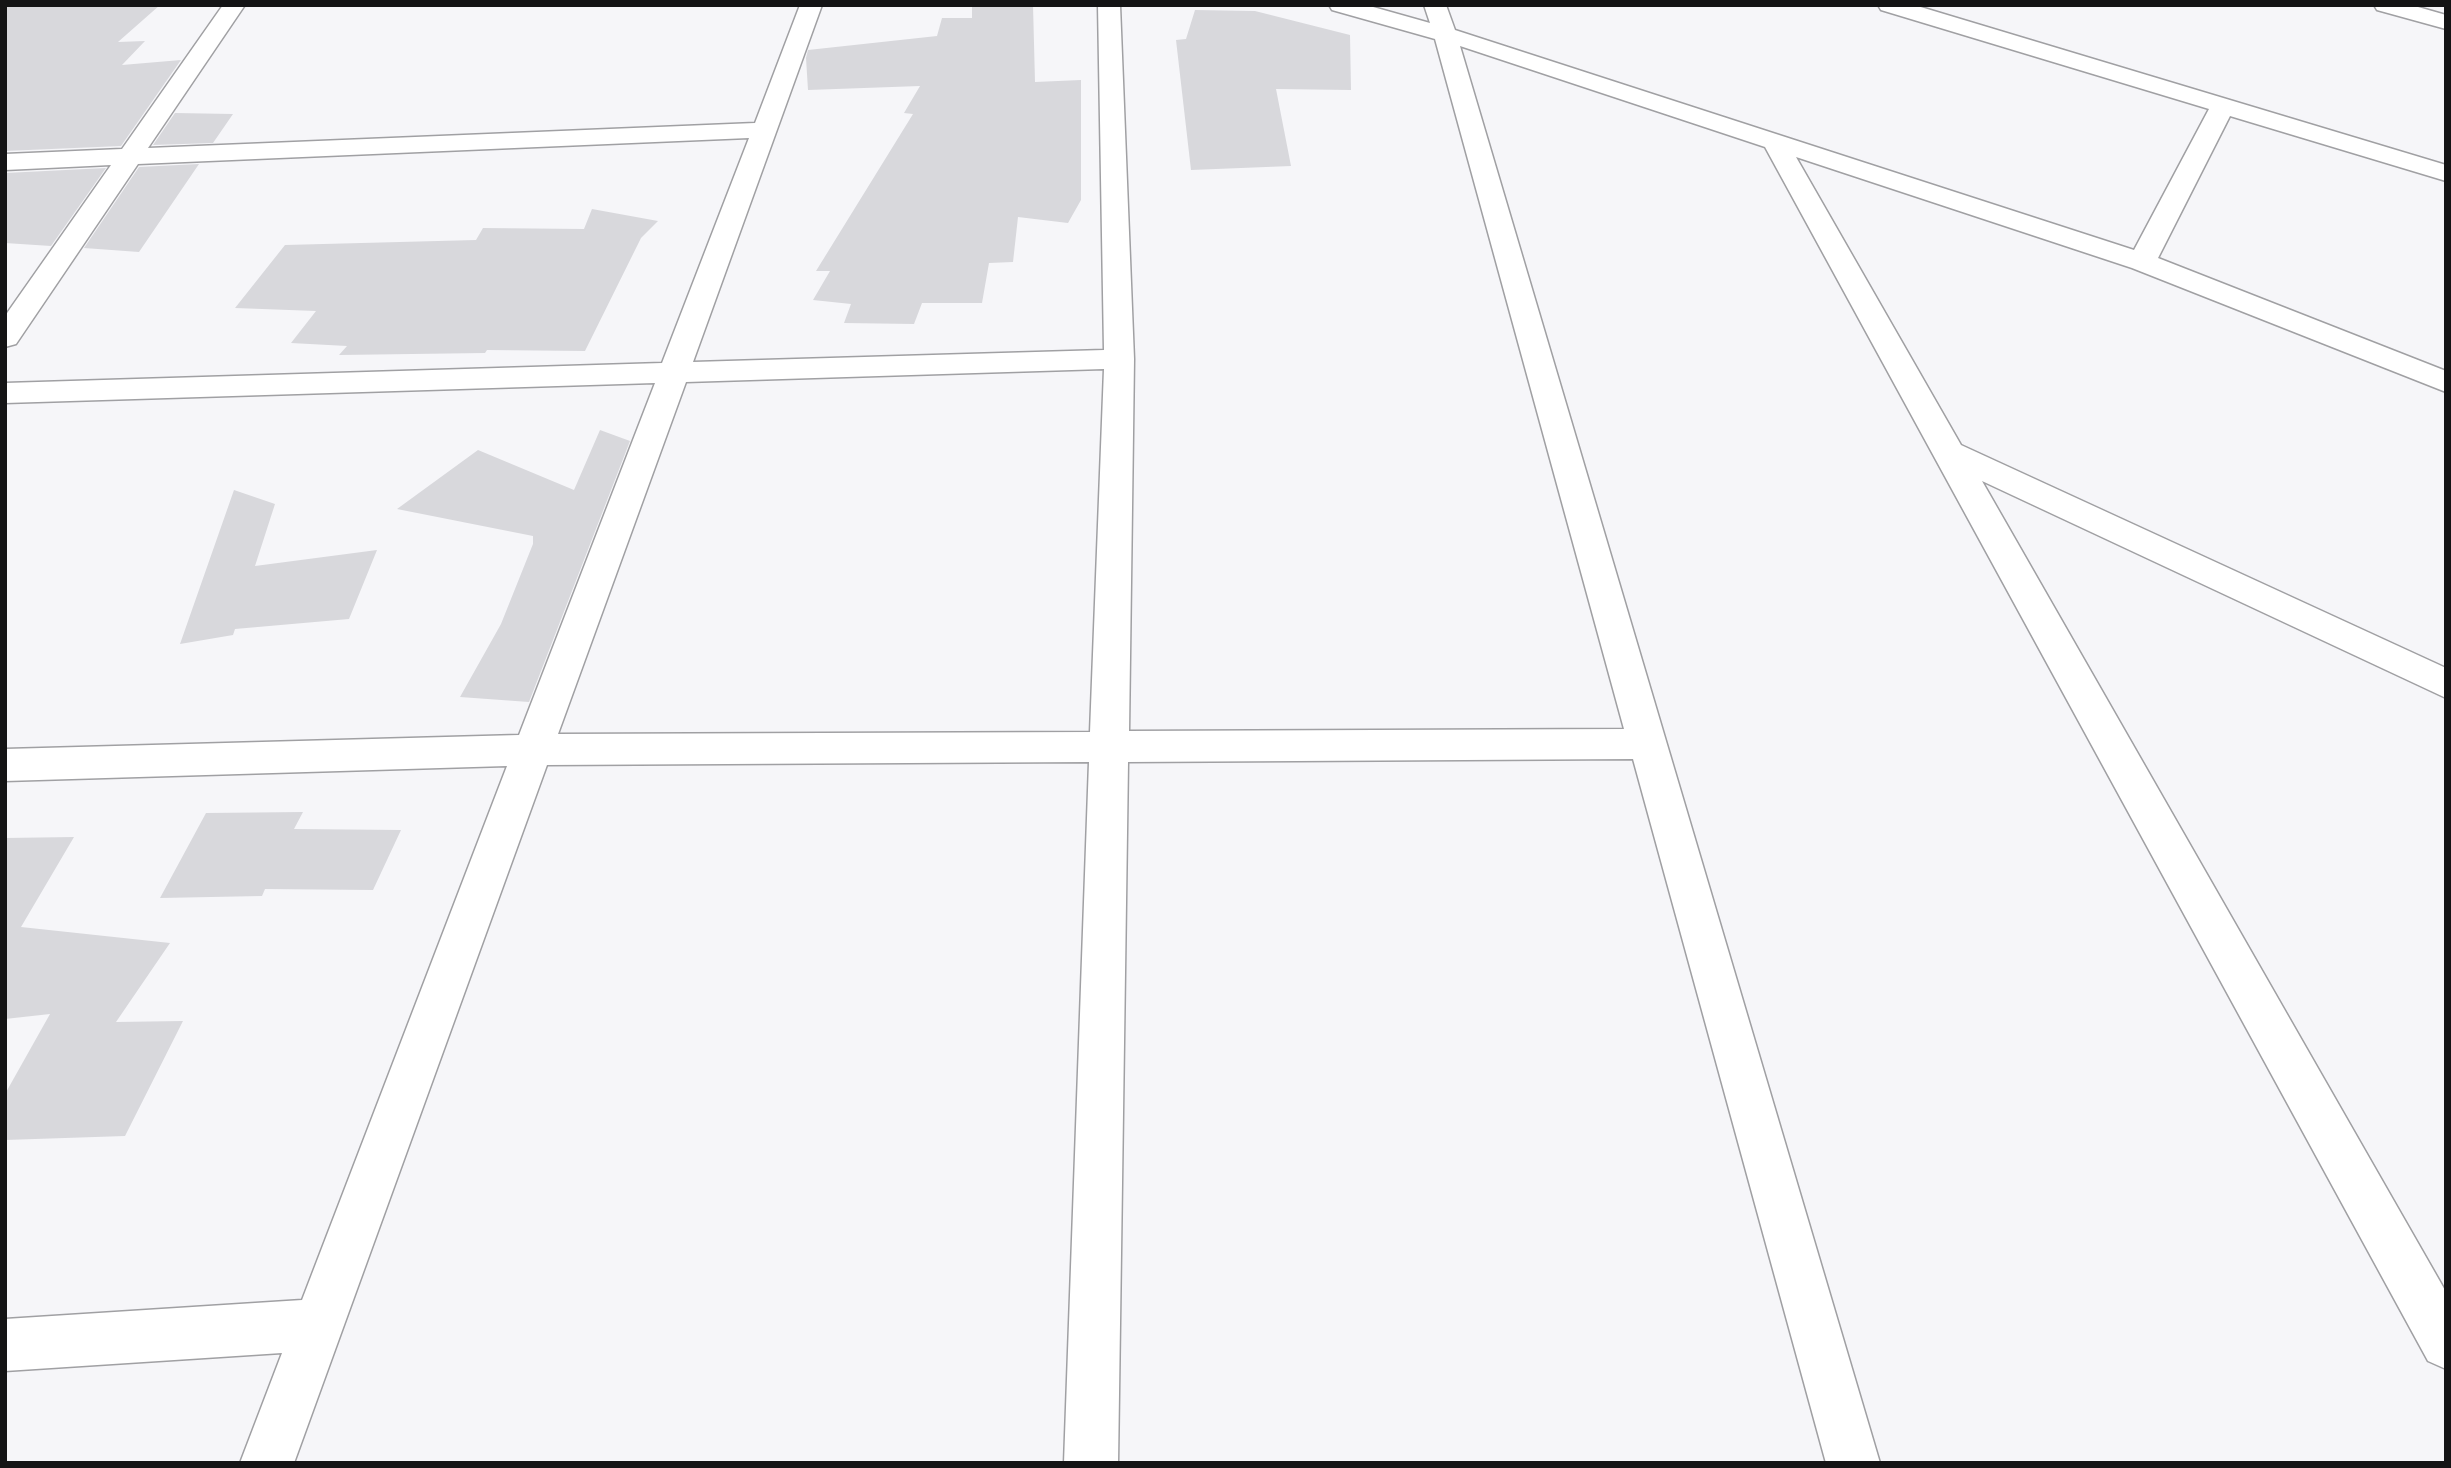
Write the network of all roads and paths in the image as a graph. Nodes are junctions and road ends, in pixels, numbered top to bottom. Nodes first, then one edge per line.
1 (234, 5) edge
2 (811, 5) edge
3 (1109, 5) edge
4 (1340, 5) edge
5 (1889, 5) edge
6 (2385, 5) edge
7 (1440, 20) edge
8 (2446, 22) edge
9 (2223, 106) junction
10 (764, 130) junction
11 (1775, 142) junction
12 (128, 157) junction
13 (5, 162) edge
14 (2446, 173) edge
15 (2142, 262) junction
16 (5, 338) edge
17 (1119, 359) junction
18 (674, 372) junction
19 (2446, 382) edge
20 (5, 393) edge
21 (1948, 452) junction
22 (2446, 684) edge
23 (1647, 744) junction
24 (1110, 747) junction
25 (533, 750) junction
26 (5, 765) edge
27 (319, 1325) junction
28 (2446, 1343) edge
29 (5, 1345) edge
30 (268, 1463) edge
31 (1091, 1463) edge
32 (1853, 1463) edge

1 - 12 street
2 - 10 street
3 - 17 street
4 - 7 street
5 - 9 street
6 - 8 street
7 - 11 street
7 - 23 street
9 - 14 street
9 - 15 street
10 - 12 street
10 - 18 street
11 - 15 street
11 - 21 street
12 - 13 street
12 - 16 street
15 - 19 street
17 - 18 street
17 - 24 street
18 - 20 street
18 - 25 street
21 - 22 street
21 - 28 street
23 - 24 street
23 - 32 street
24 - 25 street
24 - 31 street
25 - 26 street
25 - 27 street
27 - 29 street
27 - 30 street

